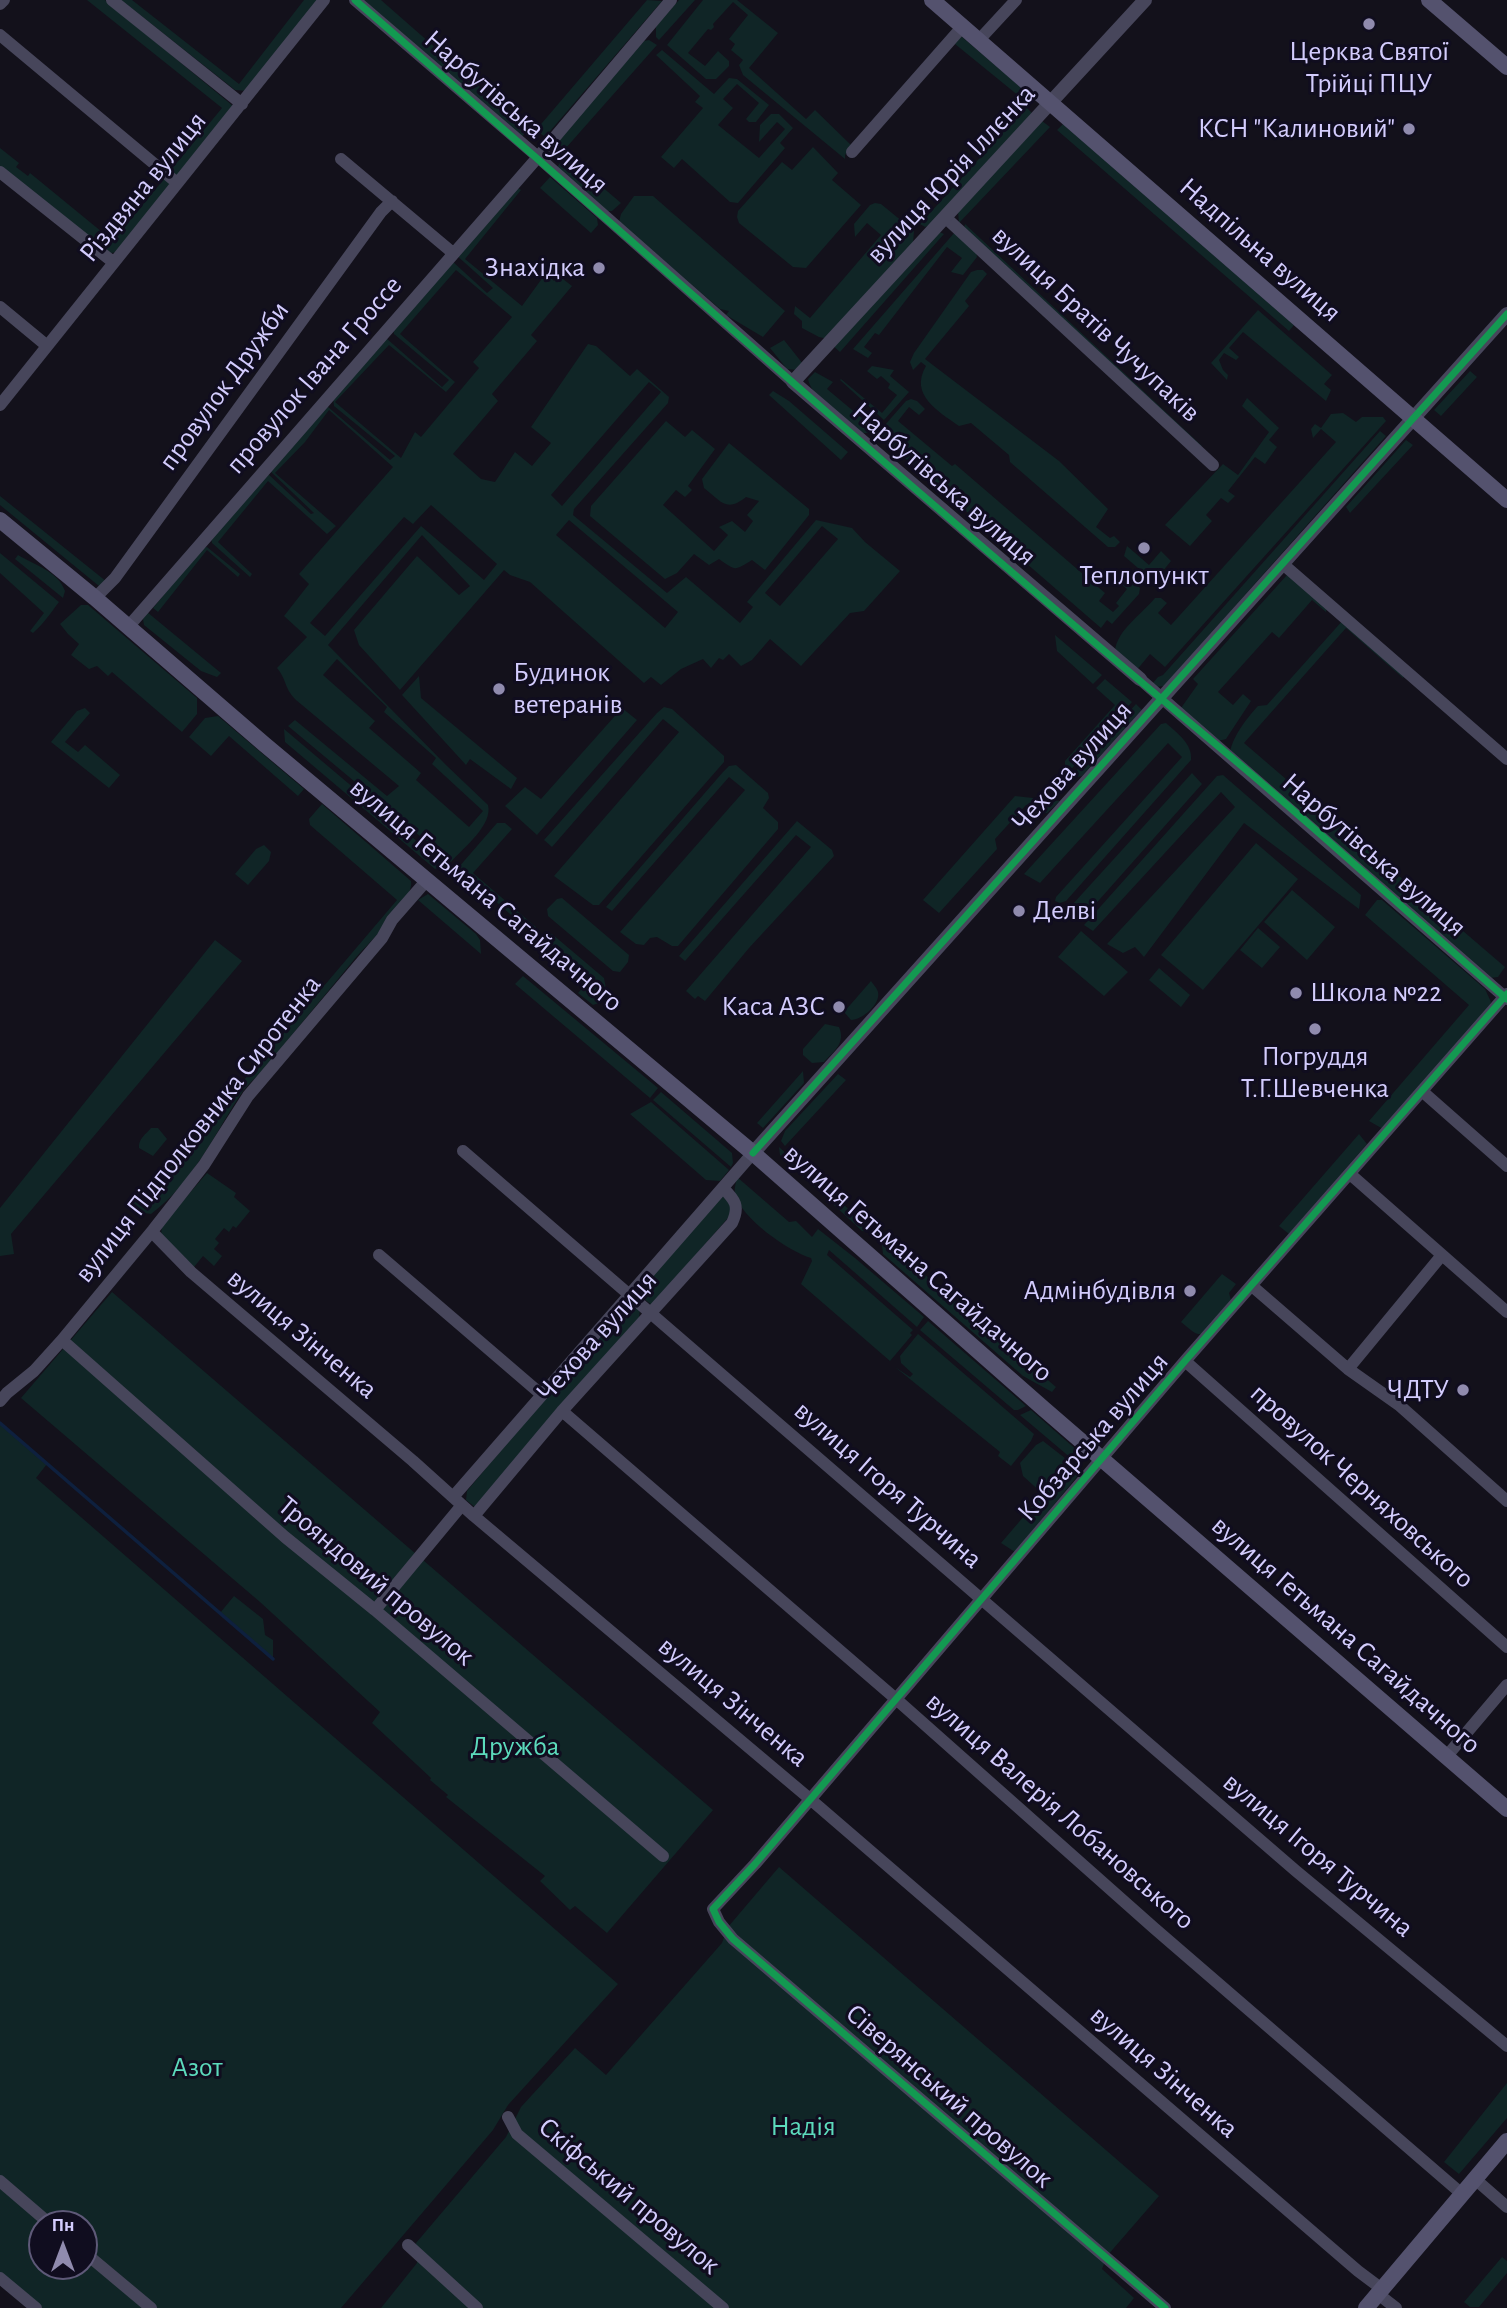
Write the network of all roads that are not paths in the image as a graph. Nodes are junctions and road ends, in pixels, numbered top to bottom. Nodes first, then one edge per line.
1 (4, 0) edge
2 (112, 0) edge
3 (324, 0) edge
4 (355, 0) edge
5 (932, 0) edge
6 (1016, 0) edge
7 (1146, 0) edge
8 (1429, 0) edge
9 (668, 1) edge
10 (0, 4) edge
11 (963, 26) junction
12 (0, 35) edge
13 (979, 40) junction
14 (1507, 67) edge
15 (1052, 102) junction
16 (242, 104) junction
17 (852, 152) dead end
18 (538, 157) junction
19 (341, 159) dead end
20 (0, 172) edge
21 (176, 182) junction
22 (392, 201) junction
23 (946, 218) junction
24 (453, 253) junction
25 (113, 262) junction
26 (0, 307) edge
27 (1507, 314) edge
28 (47, 345) junction
29 (793, 382) junction
30 (0, 405) edge
31 (1413, 418) junction
32 (1213, 465) dead end
33 (1507, 500) edge
34 (0, 520) edge
35 (1284, 565) junction
36 (95, 598) junction
37 (128, 627) junction
38 (1140, 680) joint
39 (1162, 699) junction
40 (1507, 759) edge
41 (427, 880) junction
42 (1506, 997) edge
43 (1423, 1092) junction
44 (463, 1151) dead end
45 (753, 1153) junction
46 (1507, 1166) edge
47 (1350, 1174) junction
48 (723, 1188) junction
49 (152, 1232) junction
50 (379, 1255) dead end
51 (1443, 1255) junction
52 (1252, 1286) junction
53 (631, 1293) junction
54 (650, 1311) junction
55 (1507, 1312) edge
56 (62, 1340) junction
57 (1185, 1361) junction
58 (1348, 1369) junction
59 (542, 1395) junction
60 (0, 1401) edge
61 (562, 1411) junction
62 (1101, 1459) junction
63 (457, 1501) junction
64 (1507, 1501) edge
65 (474, 1516) junction
66 (982, 1598) junction
67 (375, 1610) junction
68 (1507, 1647) edge
69 (1507, 1685) edge
70 (896, 1699) junction
71 (1446, 1757) junction
72 (810, 1799) junction
73 (1507, 1809) edge
74 (663, 1856) dead end
75 (713, 1909) joint
76 (1507, 2046) edge
77 (508, 2117) dead end
78 (1507, 2141) edge
79 (1475, 2179) junction
80 (0, 2181) edge
81 (1462, 2194) junction
82 (1507, 2207) edge
83 (34, 2210) edge
84 (408, 2245) dead end
85 (98, 2264) edge
86 (0, 2278) edge
87 (1380, 2291) junction
88 (36, 2308) edge
89 (151, 2308) edge
90 (477, 2308) edge
91 (723, 2308) edge
92 (1165, 2308) edge
93 (1366, 2308) edge
94 (1396, 2308) edge

1 - 10 street
2 - 16 street
3 - 16 street, Різдвяна вулиця
4 - 18 street, Нарбутівська вулиця
5 - 11 main road, Надпільна вулиця
6 - 13 street
7 - 15 street, вулиця Юрія Іллєнка
8 - 14 main road
9 - 18 street
11 - 13 main road, Надпільна вулиця
11 - 17 street
12 - 21 street
13 - 15 main road, Надпільна вулиця
15 - 23 street, вулиця Юрія Іллєнка
15 - 31 main road, Надпільна вулиця
16 - 21 street, Різдвяна вулиця
18 - 24 street, провулок Івана Гроссе
18 - 29 street, Нарбутівська вулиця
19 - 22 street
20 - 25 street
21 - 25 street, Різдвяна вулиця
22 - 24 street
22 - 36 street, провулок Дружби
23 - 29 street, вулиця Юрія Іллєнка
23 - 32 street, вулиця Братів Чучупаків
24 - 37 street, провулок Івана Гроссе
25 - 28 street, Різдвяна вулиця
26 - 28 street
27 - 31 street, Чехова вулиця
28 - 30 street, Різдвяна вулиця
29 - 38 street, Нарбутівська вулиця
31 - 33 main road, Надпільна вулиця
31 - 35 street, Чехова вулиця
34 - 36 main road, вулиця Гетьмана Сагайдачного
35 - 39 street, Чехова вулиця
35 - 40 street
36 - 37 main road, вулиця Гетьмана Сагайдачного
37 - 41 main road, вулиця Гетьмана Сагайдачного
38 - 39 street, Нарбутівська вулиця
39 - 42 street, Нарбутівська вулиця
39 - 45 street, Чехова вулиця
41 - 45 main road, вулиця Гетьмана Сагайдачного
41 - 49 street, вулиця Підполковника Сиротенка
42 - 43 street, Кобзарська вулиця
43 - 46 street
43 - 47 street, Кобзарська вулиця
44 - 53 street, вулиця Ігоря Турчина
45 - 48 street, Чехова вулиця
45 - 62 main road, вулиця Гетьмана Сагайдачного
47 - 51 street
47 - 52 street, Кобзарська вулиця
48 - 53 street, Чехова вулиця
48 - 54 street, Чехова вулиця
49 - 56 street, вулиця Підполковника Сиротенка
49 - 63 street, вулиця Зінченка
50 - 59 street
51 - 55 street
51 - 58 street
52 - 57 street, Кобзарська вулиця
52 - 58 street
53 - 54 street, вулиця Ігоря Турчина
53 - 59 street, Чехова вулиця
54 - 61 street, Чехова вулиця
54 - 66 street, вулиця Ігоря Турчина
56 - 60 street, вулиця Підполковника Сиротенка
56 - 67 street, Трояндовий провулок
57 - 62 street, Кобзарська вулиця
57 - 68 street, провулок Черняховського
58 - 64 street
59 - 63 street, Чехова вулиця
61 - 65 street, Чехова вулиця
61 - 70 street, вулиця Валерія Лобановського
62 - 66 street, Кобзарська вулиця
62 - 71 main road, вулиця Гетьмана Сагайдачного
63 - 65 street, вулиця Зінченка
63 - 67 street, Чехова вулиця
65 - 72 street, вулиця Зінченка
66 - 70 street, Кобзарська вулиця
66 - 76 street, вулиця Ігоря Турчина
67 - 74 street, Трояндовий провулок
69 - 71 street
70 - 72 street, Кобзарська вулиця
70 - 81 street, вулиця Валерія Лобановського
71 - 73 main road, вулиця Гетьмана Сагайдачного
72 - 75 street, Кобзарська вулиця
72 - 87 street, вулиця Зінченка
75 - 92 street, Сіверянський провулок
77 - 91 street, Скіфський провулок
78 - 79 main road
79 - 81 main road
79 - 82 street
80 - 83 street
81 - 87 main road
84 - 90 street
85 - 89 street
86 - 88 street
87 - 93 main road
87 - 94 street, вулиця Зінченка

